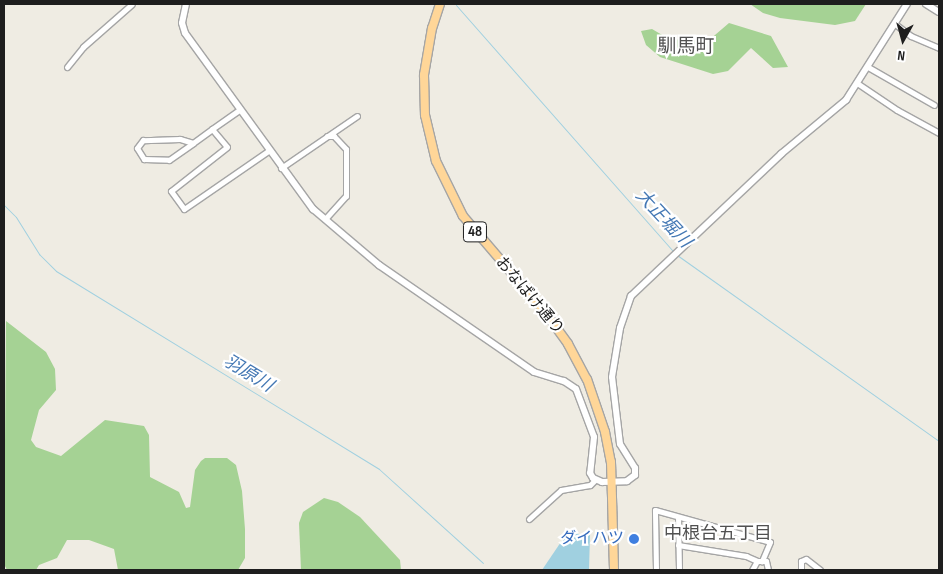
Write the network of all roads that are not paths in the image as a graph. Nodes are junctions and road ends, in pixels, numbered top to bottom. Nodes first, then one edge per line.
1 (132, 4) edge
2 (186, 4) edge
3 (440, 4) edge
4 (907, 4) edge
5 (926, 4) edge
6 (939, 12) edge
7 (895, 24) junction
8 (939, 48) edge
9 (67, 67) dead end
10 (868, 67) junction
11 (857, 83) junction
12 (934, 105) dead end
13 (238, 111) junction
14 (357, 116) dead end
15 (212, 129) junction
16 (939, 133) edge
17 (327, 136) junction
18 (193, 143) junction
19 (268, 151) junction
20 (281, 168) junction
21 (325, 219) junction
22 (595, 480) junction
23 (612, 482) junction
24 (678, 517) junction
25 (529, 519) dead end
26 (678, 545) junction
27 (760, 561) junction
28 (614, 570) edge
29 (656, 570) edge
30 (679, 570) edge
31 (752, 570) edge
32 (768, 570) edge
33 (802, 570) edge
34 (820, 570) edge

1 - 9 street
2 - 13 street
3 - 23 main road, おなばけ通り / 48
4 - 7 street
5 - 6 street
7 - 8 street
7 - 10 street
10 - 11 street
10 - 12 street
11 - 16 street
11 - 23 street
13 - 15 street
13 - 19 street
14 - 17 street
15 - 18 street
15 - 19 street
17 - 20 street
17 - 21 street
18 - 18 street
19 - 20 street
20 - 21 street
21 - 22 street
22 - 23 street
22 - 25 street
23 - 28 main road, おなばけ通り / 48
24 - 26 street
24 - 27 street
24 - 29 street
26 - 27 street
26 - 30 street
27 - 31 street
27 - 32 street
33 - 34 street

